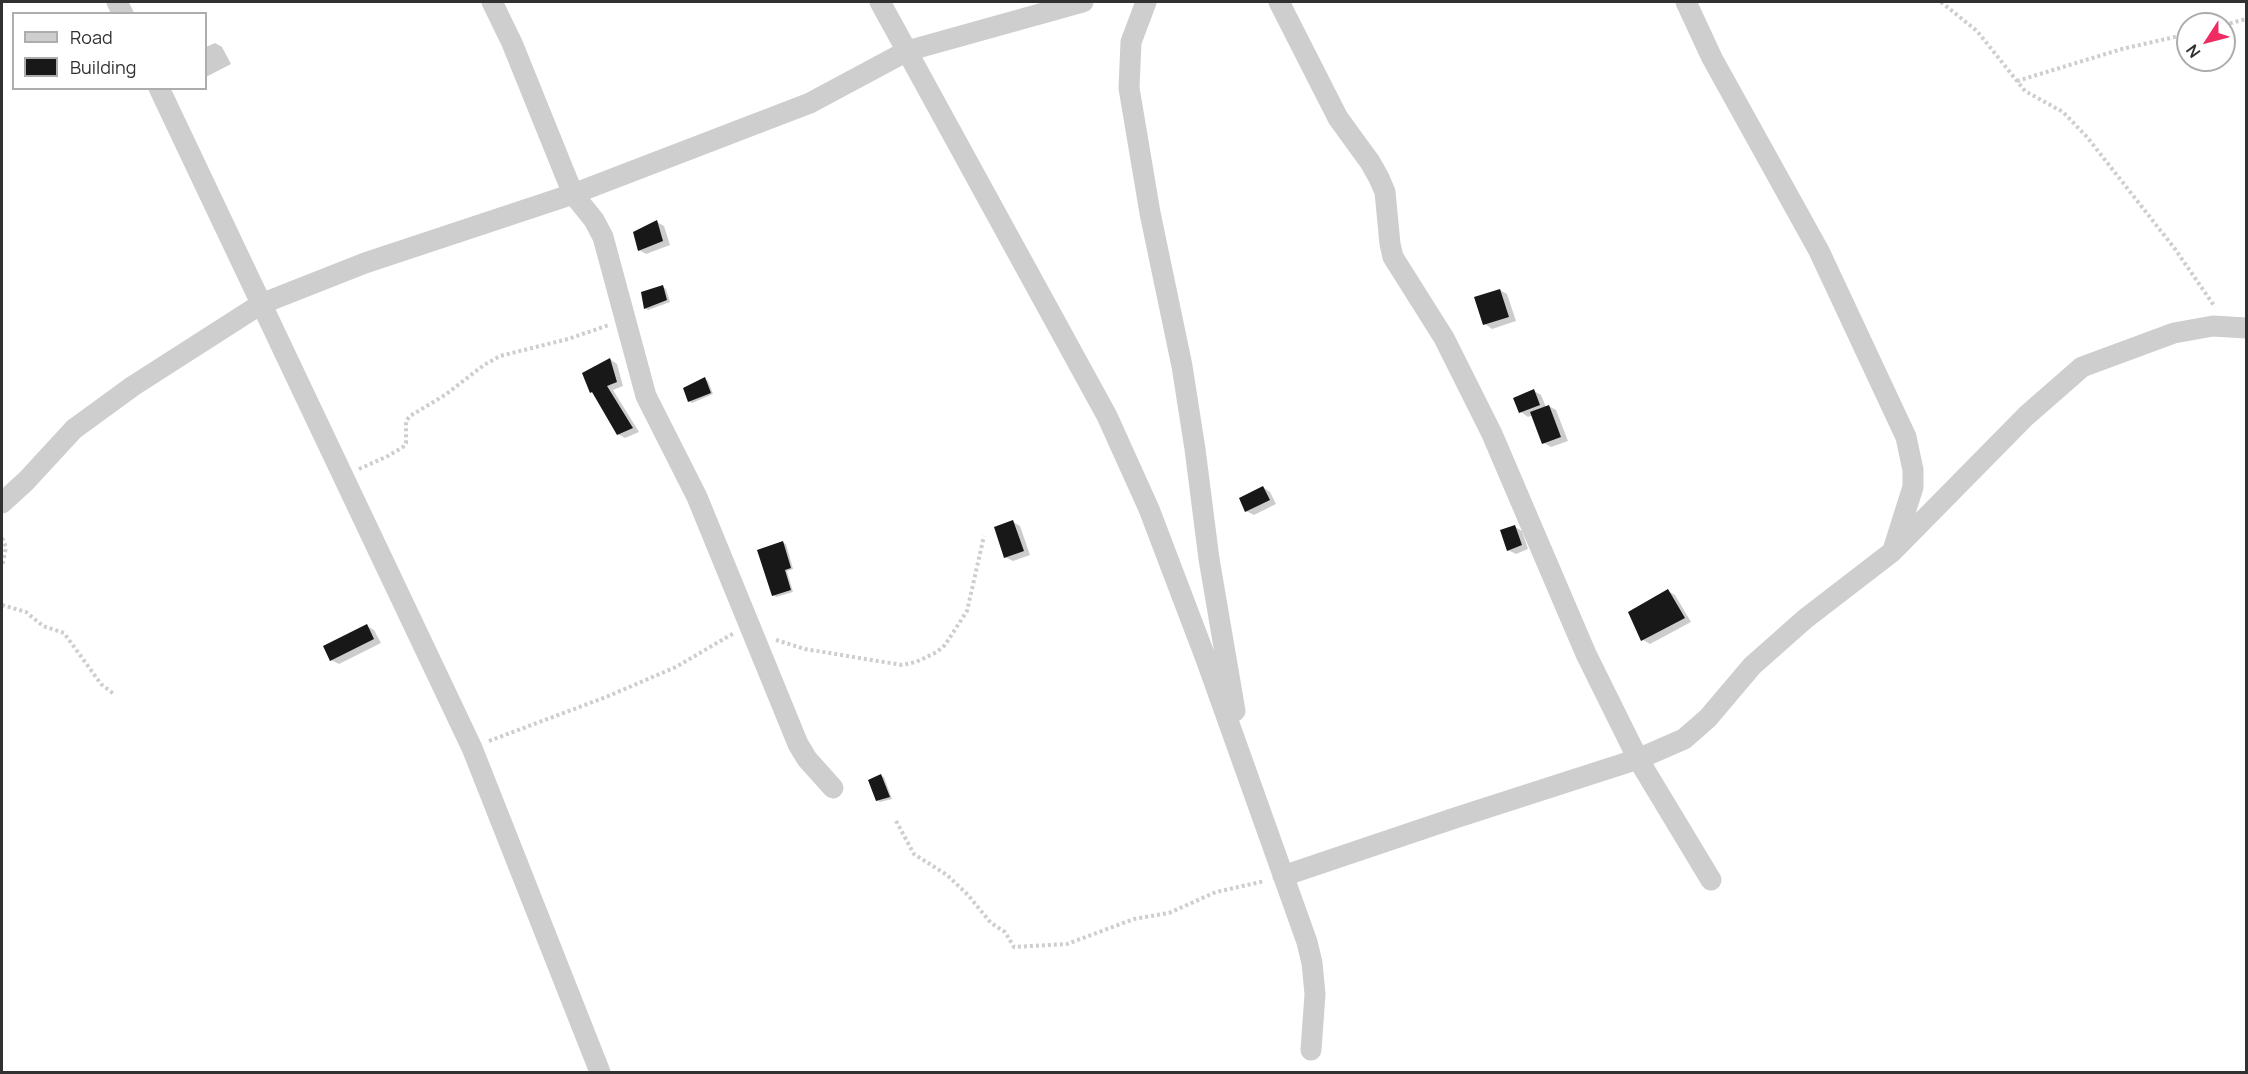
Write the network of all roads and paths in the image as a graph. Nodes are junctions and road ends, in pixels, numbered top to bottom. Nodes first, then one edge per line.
1 (492, 2) edge
2 (880, 2) edge
3 (1083, 2) edge
4 (1146, 2) edge
5 (1280, 2) edge
6 (1686, 2) edge
7 (1941, 2) edge
8 (2176, 37) edge
9 (907, 51) junction
10 (2017, 81) junction
11 (160, 90) edge
12 (573, 194) junction
13 (261, 304) junction
14 (625, 319) junction
15 (2237, 328) edge
16 (340, 471) junction
17 (2, 503) edge
18 (984, 536) dead end
19 (2, 538) edge
20 (1892, 552) junction
21 (2, 567) edge
22 (2, 605) edge
23 (751, 628) junction
24 (114, 694) dead end
25 (472, 748) junction
26 (1638, 759) junction
27 (833, 788) dead end
28 (896, 821) dead end
29 (1276, 856) junction
30 (1283, 876) junction
31 (1711, 880) dead end
32 (1311, 1050) dead end
33 (600, 1072) edge

1 - 12 street
2 - 9 street
3 - 9 street
4 - 29 street
5 - 26 street
6 - 20 street
7 - 10 path
8 - 10 path
9 - 12 street
9 - 29 street
10 - 15 path
11 - 13 street
12 - 13 street
12 - 14 street
13 - 16 street
13 - 17 street
14 - 16 path
14 - 23 street
15 - 20 street
16 - 25 street
18 - 23 path
19 - 21 path
20 - 26 street
22 - 24 path
23 - 25 path
23 - 27 street
25 - 33 street
26 - 30 street
26 - 31 street
28 - 30 path
29 - 30 street
30 - 32 street

